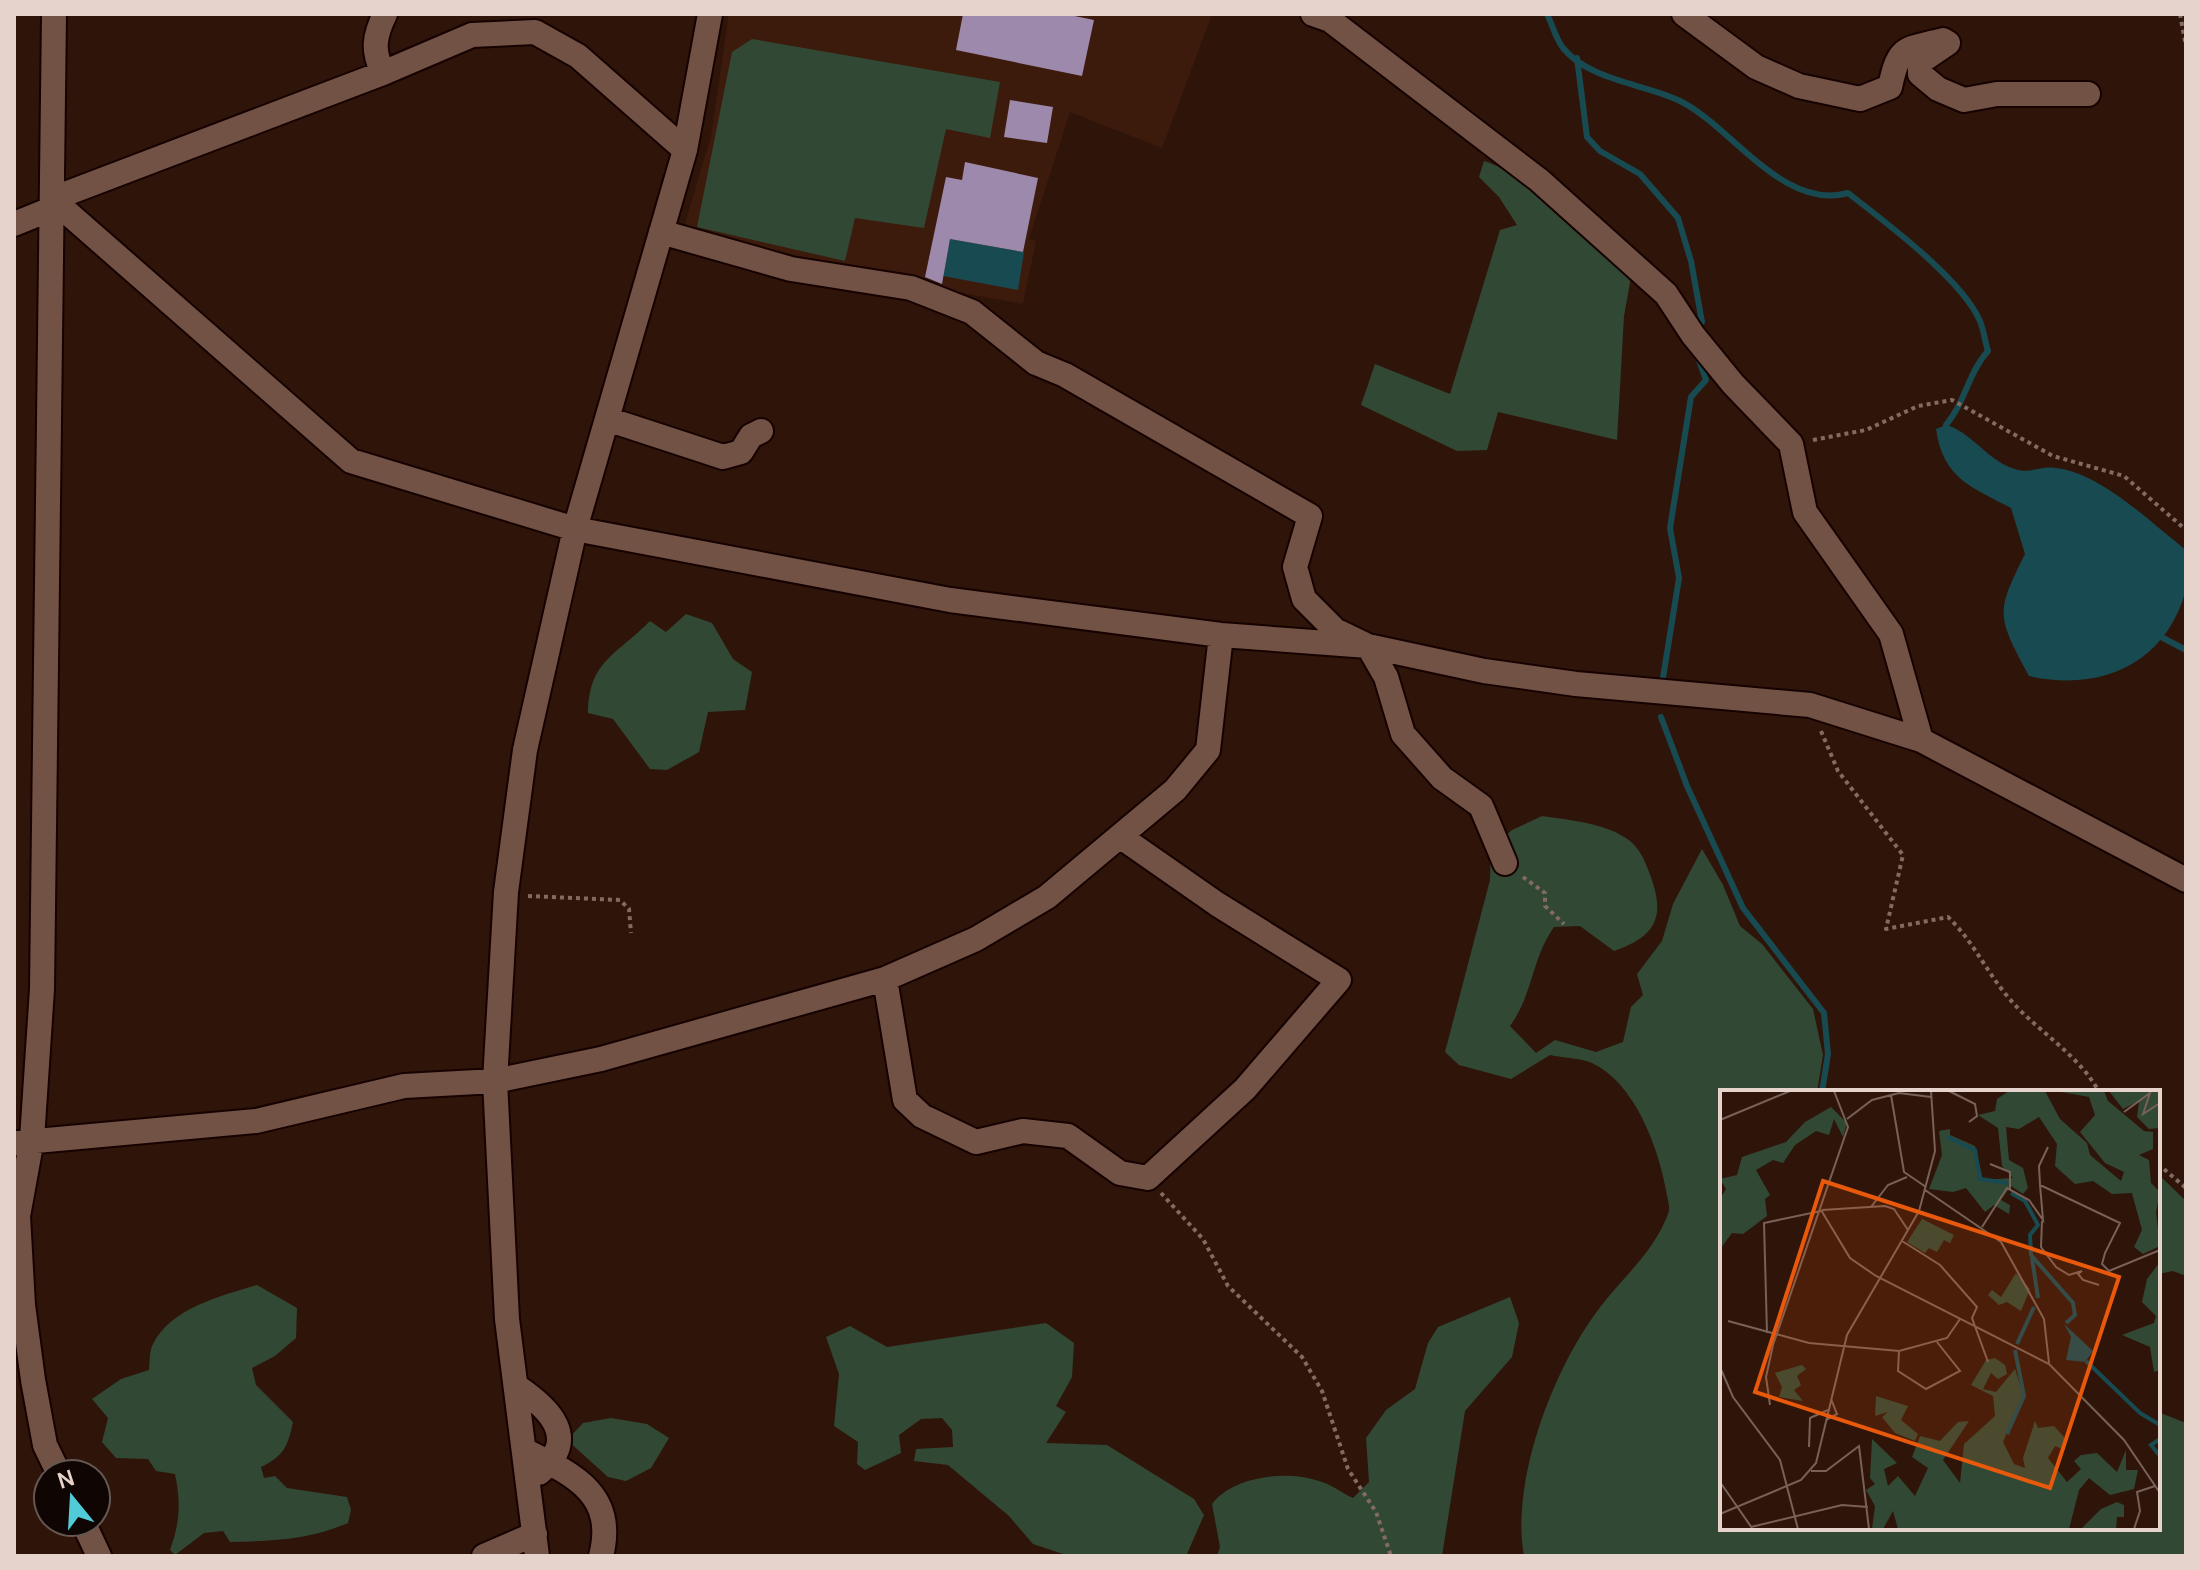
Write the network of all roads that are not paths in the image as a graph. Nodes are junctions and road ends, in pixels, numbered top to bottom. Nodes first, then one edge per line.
1 (54, 14) edge
2 (385, 14) edge
3 (710, 14) edge
4 (1313, 14) edge
5 (1684, 14) edge
6 (383, 73) junction
7 (2088, 94) dead end
8 (685, 150) junction
9 (52, 204) junction
10 (14, 224) edge
11 (661, 232) junction
12 (607, 419) junction
13 (761, 431) dead end
14 (575, 529) junction
15 (1221, 635) junction
16 (1368, 646) junction
17 (1921, 740) junction
18 (1121, 837) junction
19 (1505, 863) road end
20 (2186, 880) edge
21 (885, 979) junction
22 (495, 1081) junction
23 (23, 1141) edge
24 (516, 1386) junction
25 (524, 1450) junction
26 (51, 1458) edge
27 (550, 1463) junction
28 (528, 1482) junction
29 (536, 1545) edge
30 (484, 1556) edge
31 (601, 1556) edge

1 - 9 street
2 - 6 street
3 - 8 street
4 - 17 street
5 - 7 street
6 - 8 street
6 - 9 street
8 - 11 street
9 - 10 street
9 - 14 street
9 - 23 street
11 - 12 street
11 - 16 street
12 - 13 street
12 - 14 street
14 - 15 street
14 - 22 street
15 - 16 street
15 - 18 street
16 - 17 street
16 - 19 street
17 - 20 street
18 - 21 street
18 - 21 street
21 - 22 street
22 - 23 street
22 - 24 street
23 - 26 street
24 - 25 street
24 - 27 street
25 - 27 street
25 - 28 street
27 - 28 street
27 - 31 street
28 - 29 street
29 - 30 street

